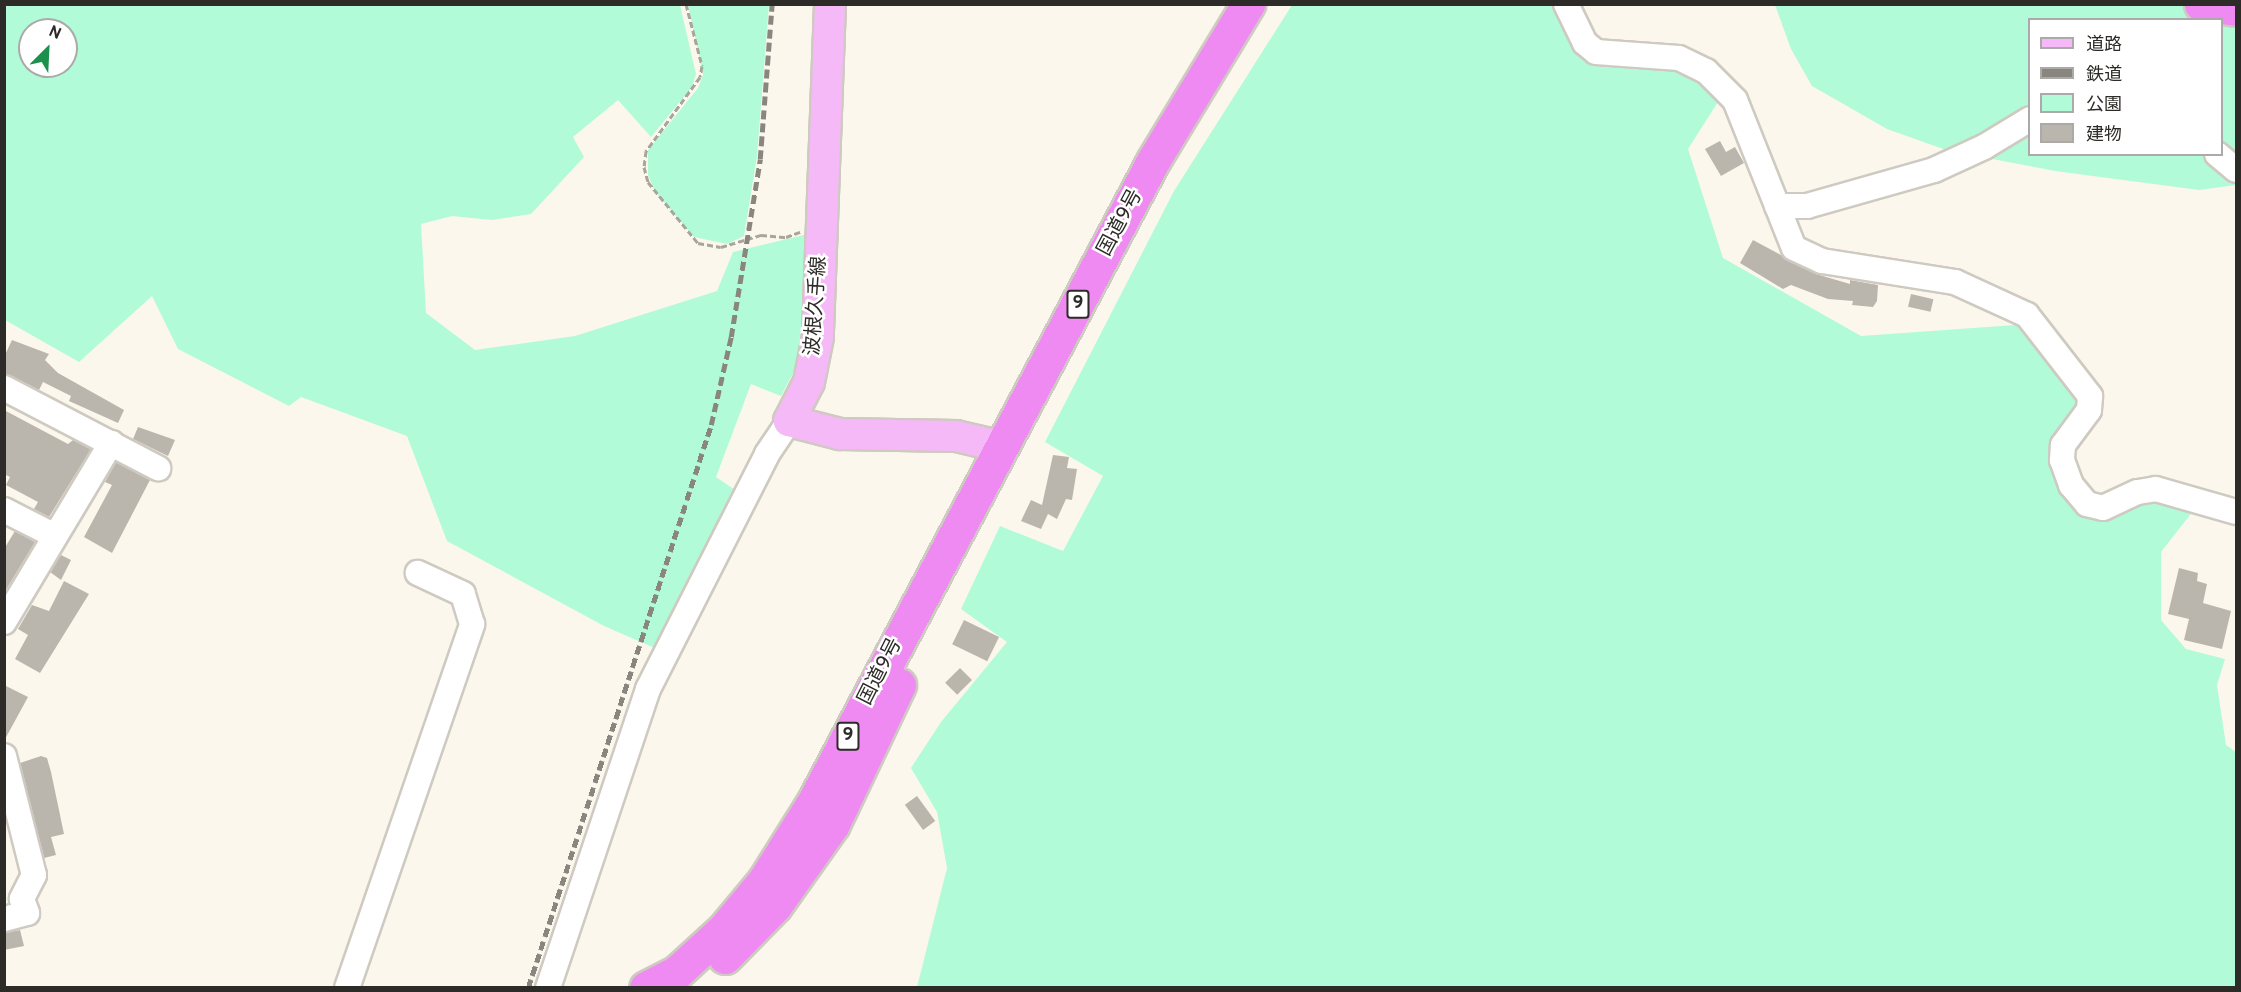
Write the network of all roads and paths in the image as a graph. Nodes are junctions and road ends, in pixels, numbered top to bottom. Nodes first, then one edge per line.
1 (686, 4) edge
2 (830, 4) edge
3 (1248, 4) edge
4 (1566, 4) edge
5 (2201, 4) edge
6 (2236, 9) edge
7 (2028, 120) edge
8 (2219, 156) edge
9 (2236, 170) edge
10 (1777, 206) junction
11 (822, 224) junction
12 (4, 388) edge
13 (789, 421) junction
14 (111, 443) junction
15 (1003, 447) junction
16 (159, 468) dead end
17 (4, 510) edge
18 (2236, 512) edge
19 (55, 536) junction
20 (418, 573) dead end
21 (4, 622) edge
22 (4, 756) edge
23 (13, 830) edge
24 (4, 919) edge
25 (347, 987) edge
26 (548, 987) edge
27 (646, 987) edge
28 (690, 987) edge

1 - 11 path
2 - 11 main road, 波根久手線
3 - 15 highway, 国道9号 / 9
4 - 10 street
5 - 6 highway
7 - 10 street
8 - 9 street
10 - 18 street
11 - 13 main road, 波根久手線
12 - 14 street
13 - 15 main road
13 - 26 street
14 - 16 street
14 - 19 street
15 - 27 highway, 国道9号 / 9
15 - 28 highway, 国道9号 / 9
17 - 19 street
19 - 21 street
20 - 25 street
22 - 23 street
23 - 24 street

